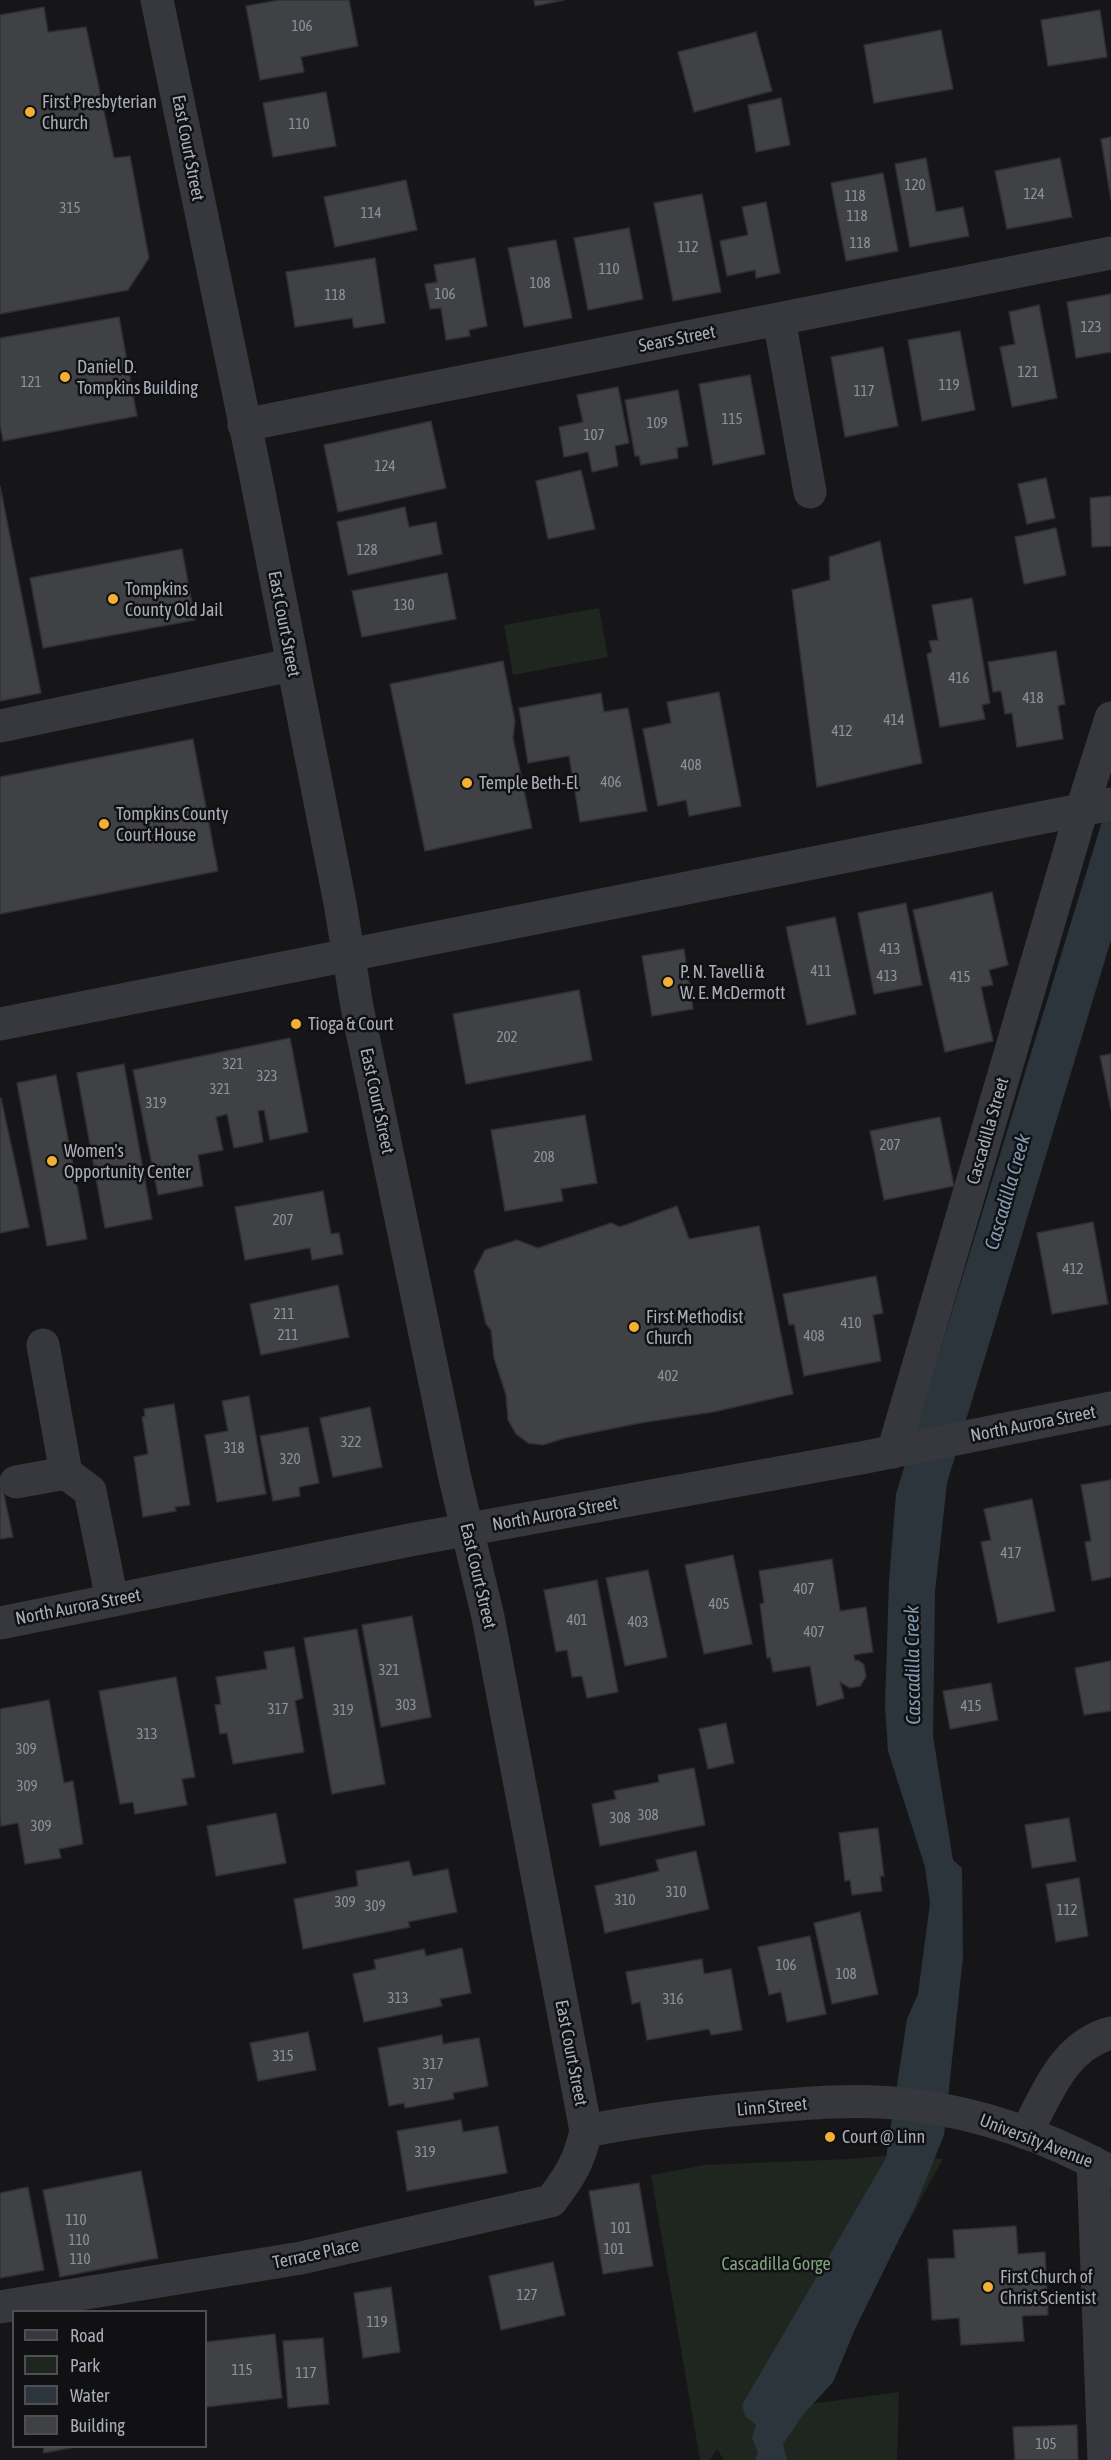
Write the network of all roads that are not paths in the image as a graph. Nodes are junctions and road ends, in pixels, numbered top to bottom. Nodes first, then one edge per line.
1 (157, 0) edge
2 (1111, 253) edge
3 (779, 319) junction
4 (244, 425) junction
5 (810, 492) dead end
6 (291, 665) junction
7 (1111, 718) edge
8 (0, 726) edge
9 (1096, 807) edge
10 (349, 956) junction
11 (0, 1024) edge
12 (43, 1345) dead end
13 (1111, 1408) edge
14 (893, 1452) junction
15 (66, 1473) junction
16 (16, 1482) dead end
17 (467, 1530) junction
18 (112, 1600) junction
19 (0, 1623) edge
20 (1111, 2033) edge
21 (959, 2113) joint
22 (586, 2131) junction
23 (1026, 2133) junction
24 (1102, 2167) edge
25 (0, 2307) edge
26 (1104, 2460) edge

1 - 4 street, East Court Street
2 - 3 street, Sears Street
3 - 4 street, Sears Street
3 - 5 street
4 - 6 street, East Court Street
6 - 8 street
6 - 10 street, East Court Street
7 - 9 street, Cascadilla Street
9 - 10 street
9 - 14 street, Cascadilla Street
10 - 11 street
10 - 17 street, East Court Street
12 - 15 street
13 - 14 street, North Aurora Street
14 - 17 street, North Aurora Street
15 - 16 street
15 - 18 street
17 - 18 street, North Aurora Street
17 - 22 street, East Court Street
18 - 19 street, North Aurora Street
20 - 23 street
21 - 22 street, Linn Street
21 - 23 street, University Avenue
22 - 25 street, Terrace Place
23 - 24 street, University Avenue
24 - 26 street

